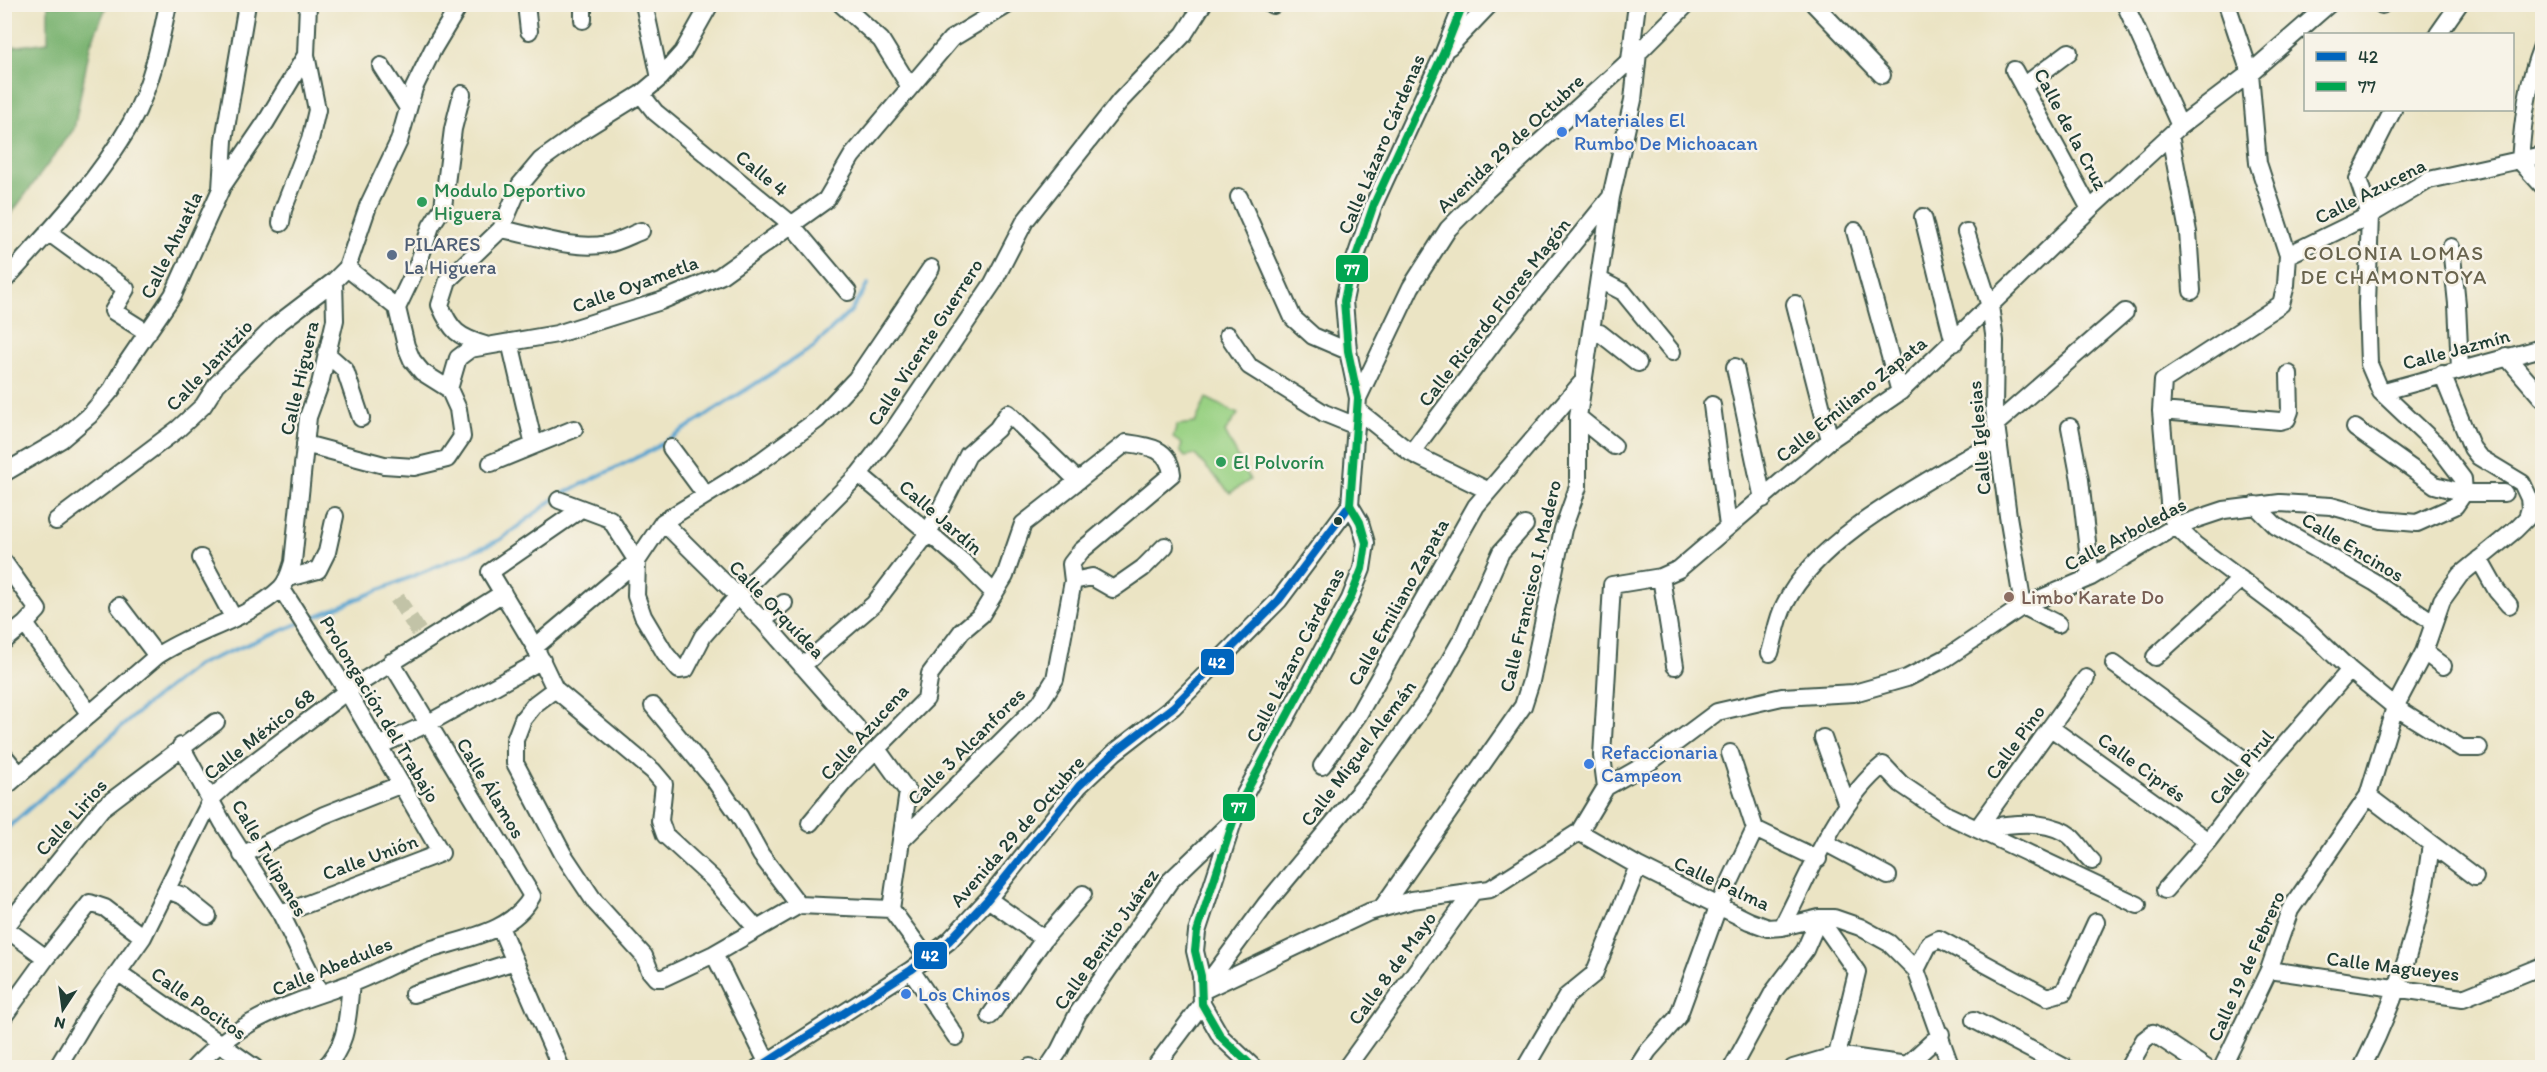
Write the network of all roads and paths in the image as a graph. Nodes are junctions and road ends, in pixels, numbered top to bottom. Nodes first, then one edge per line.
1 (168, 4) edge
2 (247, 4) edge
3 (308, 4) edge
4 (460, 4) edge
5 (526, 4) edge
6 (644, 4) edge
7 (710, 4) edge
8 (841, 4) edge
9 (1009, 4) edge
10 (1203, 4) edge
11 (1463, 4) edge
12 (1490, 4) edge
13 (1637, 4) edge
14 (1687, 4) edge
15 (1814, 4) edge
16 (2125, 4) edge
17 (2227, 4) edge
18 (2329, 4) edge
19 (2458, 4) edge
20 (2313, 10) edge
21 (529, 32) dead end
22 (2439, 33) edge
23 (2542, 46) edge
24 (1444, 52) junction
25 (2069, 52) dead end
26 (306, 55) junction
27 (1634, 57) junction
28 (381, 66) dead end
29 (2014, 70) dead end
30 (2250, 73) junction
31 (1882, 75) dead end
32 (660, 78) junction
33 (2025, 86) junction
34 (910, 87) junction
35 (462, 94) dead end
36 (641, 94) junction
37 (408, 108) junction
38 (2392, 111) edge
39 (2175, 130) junction
40 (2542, 155) edge
41 (2520, 161) junction
42 (2542, 185) edge
43 (221, 189) junction
44 (1239, 197) dead end
45 (1611, 197) junction
46 (2090, 209) junction
47 (2370, 215) junction
48 (1923, 217) dead end
49 (281, 223) dead end
50 (790, 223) junction
51 (501, 229) junction
52 (641, 231) dead end
53 (1855, 231) dead end
54 (48, 232) junction
55 (1966, 232) dead end
56 (2451, 247) dead end
57 (2288, 255) junction
58 (347, 268) junction
59 (931, 268) dead end
60 (1600, 280) junction
61 (4, 281) edge
62 (334, 281) junction
63 (2192, 291) dead end
64 (848, 292) dead end
65 (1795, 304) dead end
66 (1990, 306) junction
67 (397, 308) junction
68 (2125, 312) dead end
69 (1592, 332) junction
70 (148, 333) junction
71 (1228, 335) dead end
72 (510, 342) junction
73 (1954, 343) junction
74 (489, 346) junction
75 (2542, 348) edge
76 (1348, 351) junction
77 (1672, 352) dead end
78 (326, 353) junction
79 (2506, 356) junction
80 (1638, 363) dead end
81 (1735, 367) dead end
82 (2460, 369) junction
83 (2289, 374) dead end
84 (2442, 374) junction
85 (1584, 379) junction
86 (449, 389) junction
87 (1900, 392) junction
88 (2381, 392) junction
89 (2542, 398) edge
90 (1712, 405) dead end
91 (2161, 411) junction
92 (1357, 412) junction
93 (1578, 417) junction
94 (361, 418) dead end
95 (2070, 427) dead end
96 (2355, 428) dead end
97 (574, 429) dead end
98 (1997, 432) junction
99 (1830, 440) junction
100 (305, 444) junction
101 (534, 445) junction
102 (1614, 446) dead end
103 (671, 448) dead end
104 (1411, 453) junction
105 (491, 463) dead end
106 (4, 473) edge
107 (859, 474) junction
108 (1172, 474) joint
109 (1078, 481) junction
110 (1487, 490) junction
111 (2464, 493) junction
112 (2504, 493) dead end
113 (705, 494) junction
114 (1763, 499) junction
115 (559, 500) dead end
116 (2536, 504) edge
117 (2255, 505) junction
118 (1350, 506) junction
119 (581, 509) junction
120 (335, 516) dead end
121 (56, 521) dead end
122 (663, 522) junction
123 (1525, 525) dead end
124 (1728, 526) junction
125 (2176, 526) junction
126 (928, 533) junction
127 (1166, 546) dead end
128 (201, 558) dead end
129 (2479, 559) junction
130 (637, 561) junction
131 (4, 562) edge
132 (1661, 577) junction
133 (2091, 577) junction
134 (2241, 579) junction
135 (1073, 581) junction
136 (285, 583) junction
137 (503, 593) junction
138 (994, 593) junction
139 (737, 597) junction
140 (784, 603) dead end
141 (2509, 605) dead end
142 (119, 606) dead end
143 (2023, 606) junction
144 (233, 617) junction
145 (763, 621) junction
146 (2433, 622) junction
147 (26, 624) junction
148 (2058, 624) dead end
149 (4, 640) edge
150 (1770, 652) dead end
151 (2424, 652) junction
152 (538, 653) junction
153 (157, 656) junction
154 (2155, 657) dead end
155 (391, 662) junction
156 (2114, 664) dead end
157 (802, 666) junction
158 (1675, 666) dead end
159 (2443, 666) dead end
160 (2350, 670) junction
161 (2086, 678) dead end
162 (555, 689) junction
163 (347, 691) junction
164 (653, 706) dead end
165 (2395, 707) junction
166 (88, 713) junction
167 (216, 722) dead end
168 (427, 724) junction
169 (857, 728) dead end
170 (2051, 728) junction
171 (1823, 738) dead end
172 (181, 746) junction
173 (379, 746) junction
174 (2478, 748) dead end
175 (877, 749) junction
176 (1730, 753) dead end
177 (4, 756) edge
178 (1323, 766) dead end
179 (2261, 772) junction
180 (19, 774) junction
181 (402, 784) junction
182 (1606, 787) junction
183 (4, 788) edge
184 (2368, 796) junction
185 (212, 798) junction
186 (1847, 805) junction
187 (1234, 819) junction
188 (810, 823) dead end
189 (1755, 829) junction
190 (1977, 830) junction
191 (1579, 832) junction
192 (903, 839) junction
193 (2208, 841) junction
194 (1826, 843) junction
195 (2431, 844) junction
196 (441, 853) joint
197 (242, 855) junction
198 (1818, 859) junction
199 (2092, 861) dead end
200 (1638, 866) junction
201 (1888, 876) dead end
202 (2475, 877) dead end
203 (167, 890) junction
204 (2165, 890) dead end
205 (1473, 892) junction
206 (1083, 894) dead end
207 (988, 899) junction
208 (799, 905) junction
209 (2138, 905) dead end
210 (1718, 907) junction
211 (891, 909) junction
212 (1381, 909) junction
213 (281, 914) junction
214 (208, 916) dead end
215 (1819, 918) junction
216 (2096, 922) dead end
217 (500, 927) junction
218 (1782, 927) junction
219 (756, 928) junction
220 (5, 929) edge
221 (143, 936) junction
222 (1044, 939) junction
223 (714, 954) junction
224 (46, 958) junction
225 (927, 958) junction
226 (513, 962) junction
227 (2542, 966) edge
228 (911, 970) junction
229 (1916, 970) junction
230 (2269, 970) junction
231 (119, 973) junction
232 (351, 984) junction
233 (2397, 989) junction
234 (320, 993) junction
235 (412, 994) dead end
236 (1202, 998) junction
237 (4, 1016) edge
238 (990, 1016) dead end
239 (1974, 1020) dead end
240 (1941, 1034) junction
241 (956, 1037) dead end
242 (218, 1043) junction
243 (1837, 1055) junction
244 (762, 1064) edge
245 (1868, 1064) edge
246 (1048, 1066) dead end
247 (57, 1068) edge
248 (194, 1068) edge
249 (255, 1068) edge
250 (324, 1068) edge
251 (561, 1068) edge
252 (1154, 1068) edge
253 (1254, 1068) edge
254 (1346, 1068) edge
255 (1525, 1068) edge
256 (1637, 1068) edge
257 (1732, 1068) edge
258 (1792, 1068) edge
259 (1951, 1068) edge
260 (2066, 1068) edge
261 (2128, 1068) edge
262 (2206, 1068) edge
263 (2222, 1068) edge
264 (2362, 1068) edge

1 - 54 street
2 - 43 street, Calle Ahuatla
3 - 26 street
4 - 37 street
5 - 21 street
6 - 32 street
7 - 32 street
8 - 34 street
9 - 34 street, Calle Oyametla
10 - 107 street, Calle Vicente Guerrero
11 - 24 street, Calle Lázaro Cárdenas
12 - 24 street
13 - 27 street, Calle Francisco I. Madero
14 - 27 street, Avenida 29 de Octubre
15 - 31 street
16 - 39 street
17 - 30 street
18 - 20 street, Calle Emiliano Zapata
19 - 22 street
20 - 30 street, Calle Emiliano Zapata
23 - 41 street
24 - 76 street, Calle Lázaro Cárdenas
25 - 33 street
26 - 43 street
26 - 49 street
27 - 45 street, Calle Francisco I. Madero
27 - 92 street, Avenida 29 de Octubre
28 - 37 street
29 - 33 street, Calle de la Cruz
30 - 39 street, Calle Emiliano Zapata
30 - 57 street
32 - 36 street
33 - 46 street, Calle de la Cruz
34 - 50 street, Calle Oyametla
35 - 67 street
36 - 50 street, Calle 4
36 - 51 street
37 - 58 street
38 - 47 street
39 - 46 street, Calle Emiliano Zapata
39 - 63 street
40 - 41 street, Calle Azucena
41 - 42 street
41 - 47 street, Calle Azucena
43 - 70 street, Calle Ahuatla
44 - 76 street
45 - 60 street, Calle Francisco I. Madero
45 - 104 street, Calle Ricardo Flores Magón
46 - 66 street, Calle Emiliano Zapata
47 - 57 street, Calle Azucena
47 - 88 street
48 - 73 street
50 - 64 street, Calle 4
50 - 72 street, Calle Oyametla
51 - 52 street
51 - 74 street
53 - 87 street
54 - 61 street
54 - 70 street
55 - 66 street, Calle Iglesias
56 - 82 street
57 - 91 street
58 - 62 street
58 - 67 street
59 - 113 street
60 - 69 street, Calle Francisco I. Madero
60 - 77 street
62 - 78 street, Calle Higuera
62 - 121 street, Calle Janitzio
65 - 99 street
66 - 73 street, Calle Emiliano Zapata
66 - 98 street, Calle Iglesias
67 - 86 street
68 - 98 street
69 - 80 street
69 - 85 street, Calle Francisco I. Madero
70 - 106 street, Calle Ahuatla
71 - 92 street
72 - 74 street, Calle Oyametla
72 - 101 street
73 - 87 street, Calle Emiliano Zapata
74 - 86 street, Calle Oyametla
75 - 79 street, Calle Jazmín
76 - 92 street, Calle Lázaro Cárdenas
78 - 94 street
78 - 100 street, Calle Higuera
79 - 82 street, Calle Jazmín
79 - 89 street
81 - 114 street
82 - 84 street, Calle Jazmín
83 - 91 street
84 - 88 street, Calle Jazmín
84 - 116 street, Calle 19 de Febrero
85 - 93 street, Calle Francisco I. Madero
85 - 110 street, Calle Emiliano Zapata
86 - 100 street
87 - 99 street, Calle Emiliano Zapata
88 - 111 street
90 - 124 street
91 - 125 street
92 - 104 street
92 - 118 street, Calle Lázaro Cárdenas
93 - 102 street
93 - 212 street, Calle Francisco I. Madero
95 - 133 street
96 - 111 street
97 - 101 street
98 - 143 street, Calle Iglesias
98 - 150 street
99 - 114 street, Calle Emiliano Zapata
100 - 136 street, Calle Higuera
101 - 105 street
103 - 113 street
104 - 110 street
107 - 126 street, Calle Jardín
107 - 139 street, Calle Vicente Guerrero
108 - 109 street, Calle Azucena
108 - 135 street, Calle 3 Alcanfores
109 - 126 street
109 - 138 street, Calle Azucena
110 - 178 street, Calle Emiliano Zapata
111 - 112 street
111 - 117 street, Calle Arboledas
113 - 122 street
114 - 124 street, Calle Emiliano Zapata
115 - 119 street
116 - 129 street, Calle 19 de Febrero
117 - 125 street, Calle Arboledas
117 - 146 street, Calle Encinos
118 - 187 street, Calle Lázaro Cárdenas
118 - 207 street, Avenida 29 de Octubre
119 - 130 street
119 - 137 street
120 - 136 street
122 - 130 street
122 - 139 street, Calle Orquídea
123 - 236 street, Calle Miguel Alemán
124 - 132 street, Calle Emiliano Zapata
125 - 133 street, Calle Arboledas
125 - 134 street
126 - 138 street, Calle Jardín
126 - 157 street
127 - 135 street
128 - 144 street
129 - 141 street
129 - 146 street, Calle 19 de Febrero
130 - 139 street, Calle Vicente Guerrero
130 - 152 street
131 - 147 street
132 - 158 street
132 - 182 street, Calle Emiliano Zapata
133 - 143 street, Calle Arboledas
134 - 154 street
134 - 160 street
135 - 192 street, Calle 3 Alcanfores
136 - 144 street
136 - 163 street, Prolongación del Trabajo
137 - 152 street
137 - 155 street, Calle México 68
138 - 175 street, Calle Azucena
139 - 145 street, Calle Orquídea
140 - 145 street
142 - 153 street
143 - 148 street
143 - 182 street, Calle Arboledas
144 - 153 street
145 - 157 street, Calle Orquídea
146 - 151 street, Calle 19 de Febrero
147 - 149 street
147 - 166 street
151 - 159 street
151 - 165 street, Calle 19 de Febrero
152 - 162 street
152 - 168 street
153 - 166 street
155 - 163 street, Calle México 68
155 - 168 street, Calle Álamos
156 - 179 street
157 - 169 street, Calle Orquídea
160 - 165 street
160 - 179 street, Calle Pirul
161 - 170 street, Calle Pino
162 - 219 street
162 - 223 street
163 - 173 street, Prolongación del Trabajo
163 - 185 street, Calle México 68
164 - 208 street
165 - 174 street
165 - 184 street, Calle 19 de Febrero
166 - 180 street
167 - 172 street, Calle Lirios
168 - 173 street
168 - 217 street, Calle Álamos
170 - 190 street, Calle Pino
170 - 193 street, Calle Ciprés
171 - 186 street
172 - 185 street, Calle Tulipanes
172 - 220 street, Calle Lirios
173 - 181 street, Prolongación del Trabajo
175 - 188 street, Calle Azucena
175 - 192 street
176 - 189 street
177 - 180 street
179 - 193 street, Calle Pirul
180 - 183 street
181 - 196 street, Prolongación del Trabajo
181 - 197 street
182 - 191 street, Calle Arboledas
184 - 195 street
184 - 230 street, Calle 19 de Febrero
185 - 197 street, Calle Tulipanes
185 - 203 street, Calle México 68
186 - 190 street
186 - 194 street
187 - 236 street, Calle Lázaro Cárdenas
187 - 246 street, Calle Benito Juárez
189 - 198 street
189 - 210 street
190 - 199 street
190 - 209 street
191 - 200 street, Calle Palma
191 - 205 street
192 - 211 street
193 - 204 street, Calle Pirul
194 - 198 street
194 - 201 street
195 - 202 street
195 - 233 street
196 - 213 street, Calle Unión
197 - 213 street, Calle Tulipanes
198 - 218 street
200 - 210 street, Calle Palma
200 - 255 street
203 - 214 street
203 - 221 street, Calle México 68
205 - 212 street
205 - 254 street, Calle 8 de Mayo
206 - 222 street
207 - 222 street
207 - 225 street, Avenida 29 de Octubre
208 - 211 street
208 - 219 street
210 - 218 street, Calle Palma
210 - 256 street
211 - 225 street
212 - 236 street
213 - 234 street, Calle Tulipanes
215 - 218 street, Calle Palma
215 - 229 street, Calle Palma
215 - 243 street
215 - 257 street
216 - 229 street
217 - 226 street
217 - 232 street, Calle Abedules
219 - 223 street
220 - 224 street
221 - 224 street
221 - 231 street, Calle México 68
222 - 238 street
223 - 244 street
224 - 237 street
225 - 228 street, Avenida 29 de Octubre
226 - 235 street
226 - 251 street
227 - 233 street, Calle Magueyes
228 - 241 street
228 - 244 street, Avenida 29 de Octubre
229 - 240 street, Calle Palma
230 - 233 street, Calle Magueyes
230 - 263 street, Calle 19 de Febrero
231 - 242 street, Calle Pocitos
231 - 247 street, Calle México 68
232 - 234 street, Calle Abedules
232 - 250 street
233 - 264 street
234 - 242 street, Calle Abedules
236 - 252 street, Calle Miguel Alemán
236 - 253 street, Calle Lázaro Cárdenas
239 - 260 street
240 - 245 street
240 - 259 street, Calle Palma
242 - 248 street, Calle Abedules
242 - 249 street, Calle Pocitos
243 - 245 street
243 - 258 street
261 - 262 street

